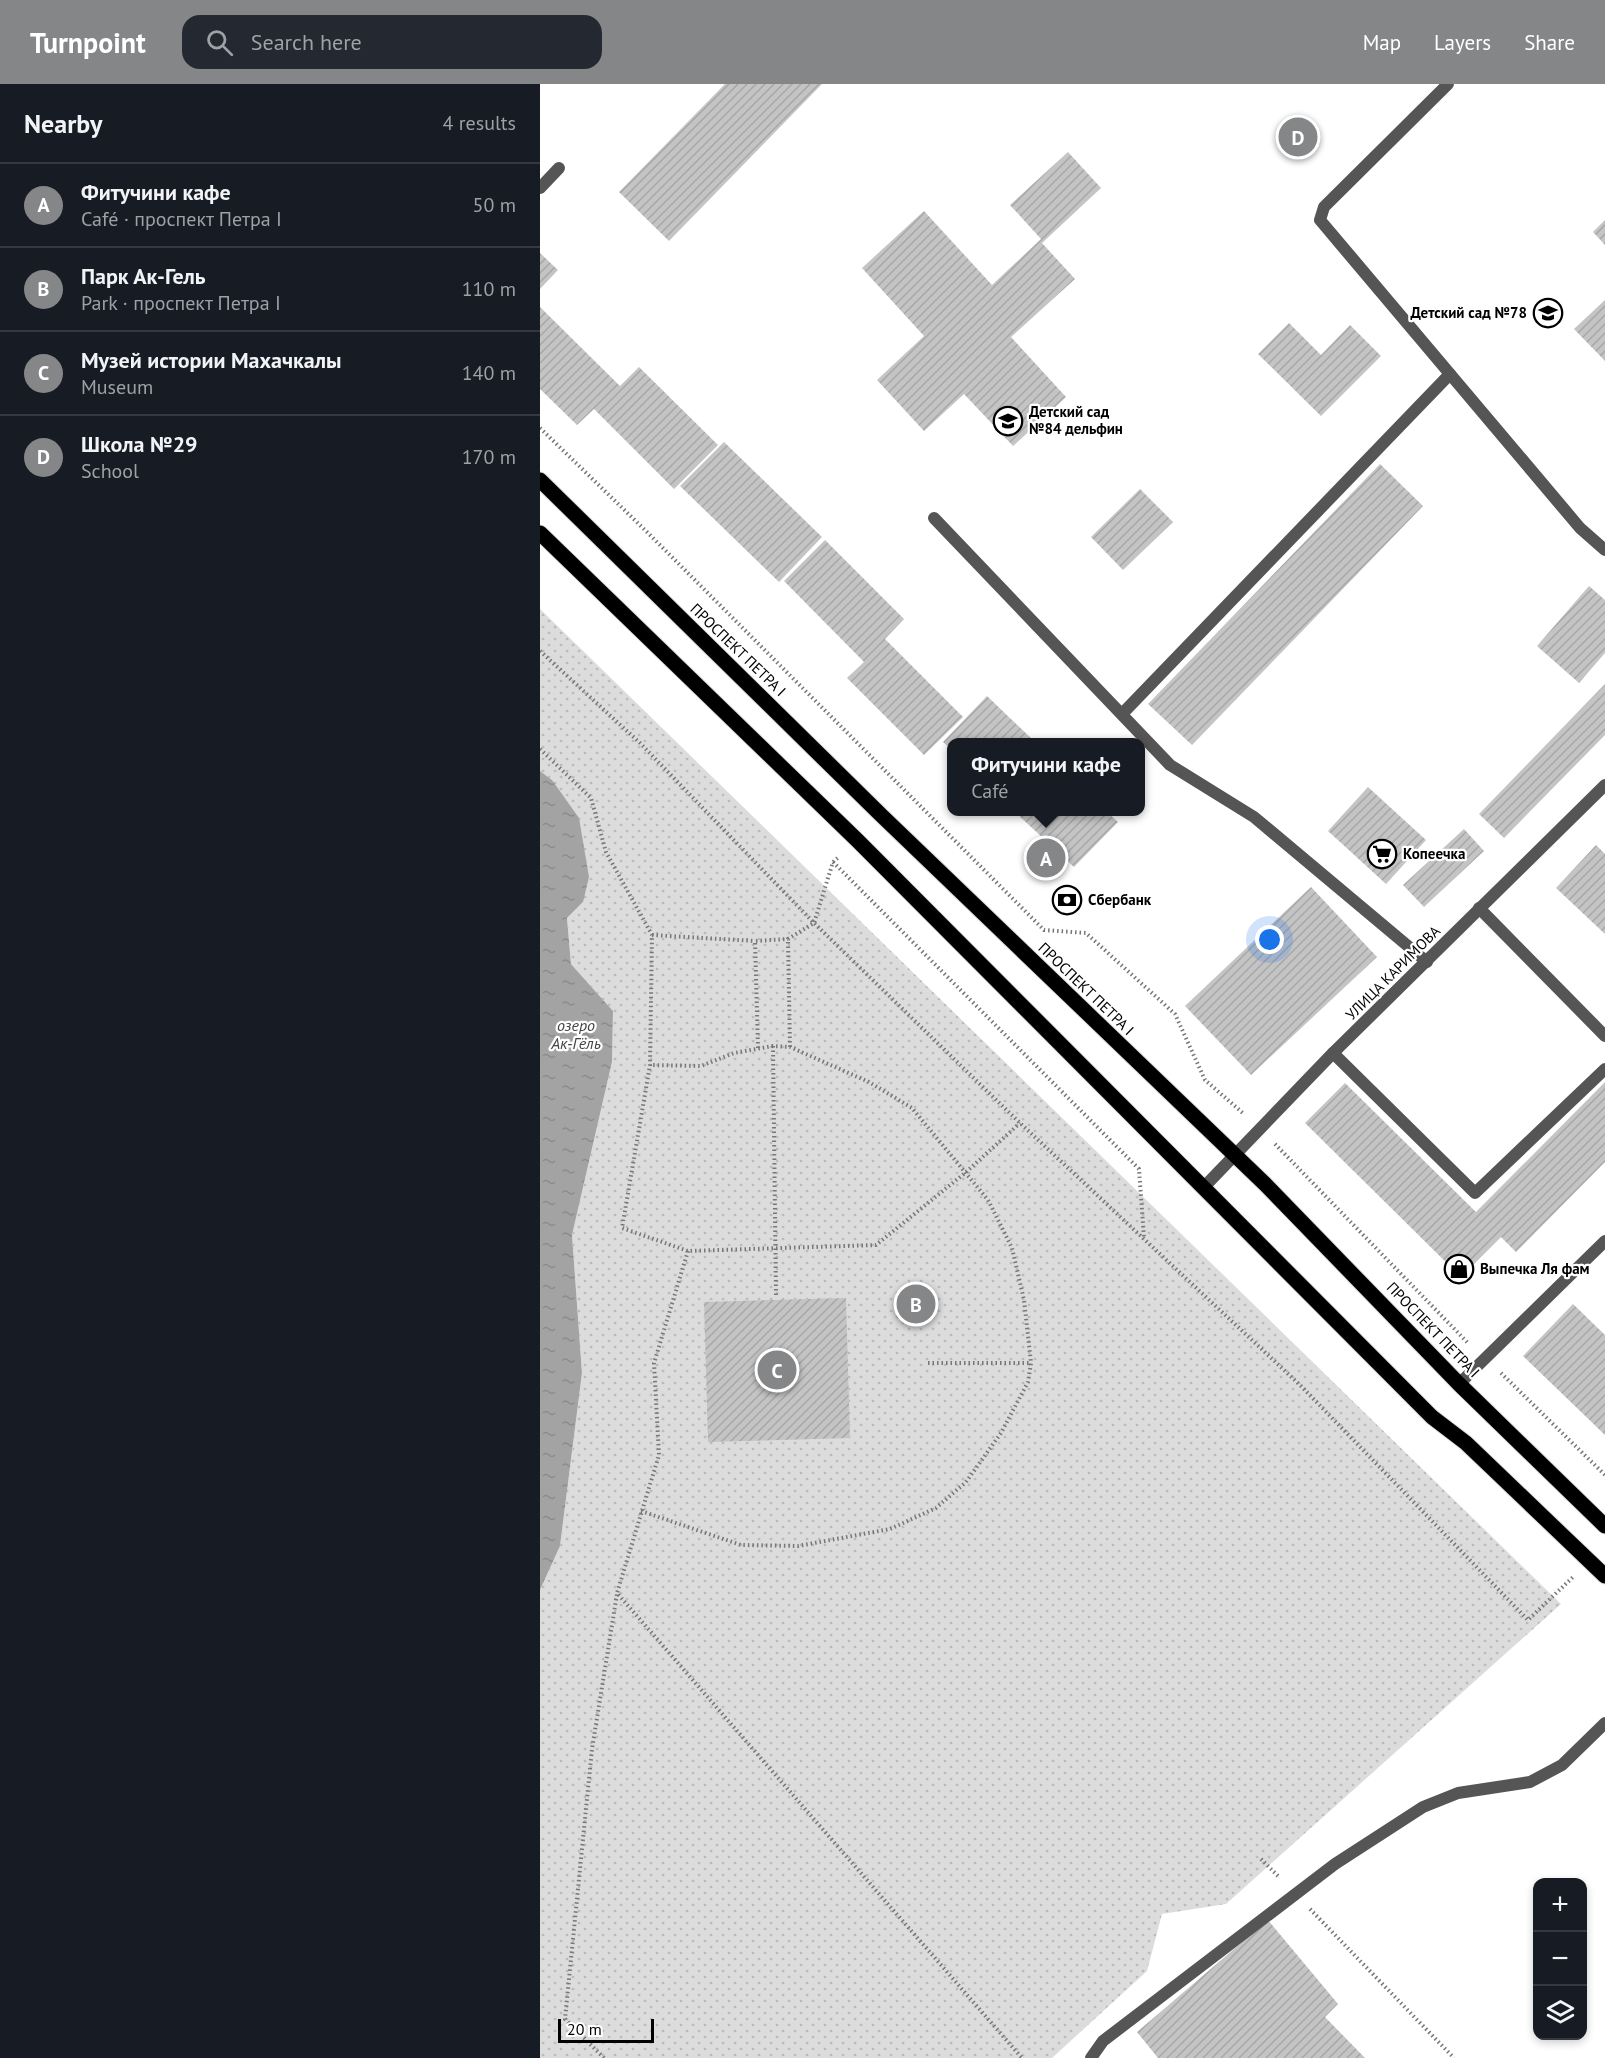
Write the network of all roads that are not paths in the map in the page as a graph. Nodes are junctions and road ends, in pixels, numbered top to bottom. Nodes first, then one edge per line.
1 (1448, 84) edge
2 (559, 168) dead end
3 (540, 188) edge
4 (1450, 374) junction
5 (540, 480) edge
6 (934, 518) dead end
7 (540, 533) edge
8 (1605, 550) edge
9 (1122, 714) junction
10 (1145, 738) edge
11 (1145, 738) edge
12 (1605, 785) edge
13 (1479, 908) junction
14 (1426, 962) junction
15 (1605, 1036) edge
16 (1333, 1053) junction
17 (1605, 1069) edge
18 (1235, 1155) junction
19 (1205, 1186) junction
20 (1605, 1241) edge
21 (1459, 1384) junction
22 (1605, 1526) edge
23 (1605, 1576) edge
24 (1605, 1723) edge
25 (1091, 2058) edge

1 - 4 street
2 - 3 street
4 - 8 street
4 - 9 street
5 - 18 main road, ПРОСПЕКТ ПЕТРА I
6 - 9 street
7 - 19 main road
9 - 10 street
11 - 14 street
12 - 13 street, УЛИЦА КАРИМОВА
13 - 14 street, УЛИЦА КАРИМОВА
13 - 15 street
14 - 16 street, УЛИЦА КАРИМОВА
16 - 17 street
16 - 18 street, УЛИЦА КАРИМОВА
18 - 19 street, УЛИЦА КАРИМОВА
18 - 21 main road, ПРОСПЕКТ ПЕТРА I
19 - 23 main road
20 - 21 street
21 - 22 main road, ПРОСПЕКТ ПЕТРА I
24 - 25 street

